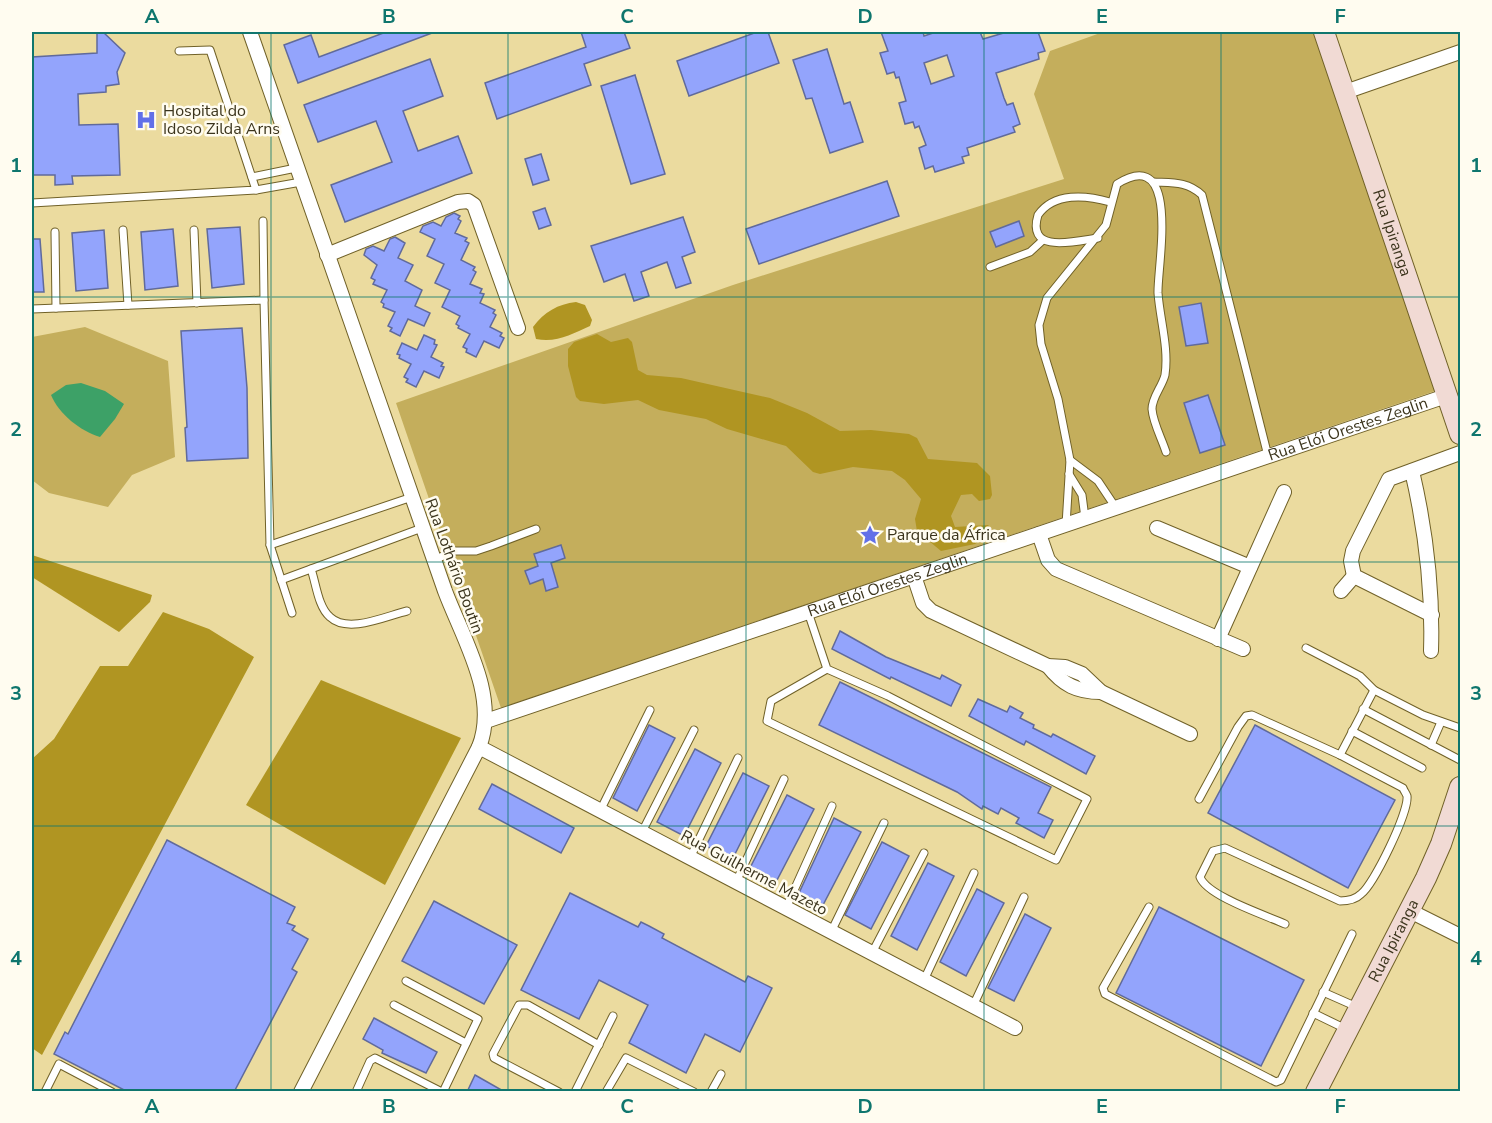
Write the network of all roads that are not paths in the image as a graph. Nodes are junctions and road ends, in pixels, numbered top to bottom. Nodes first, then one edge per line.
1 (250, 32) edge
2 (1324, 32) edge
3 (179, 51) dead end
4 (1461, 52) edge
5 (1345, 92) junction
6 (296, 168) junction
7 (252, 177) junction
8 (301, 182) junction
9 (1152, 182) junction
10 (256, 190) junction
11 (1110, 202) junction
12 (32, 203) edge
13 (263, 221) dead end
14 (123, 230) dead end
15 (194, 230) dead end
16 (55, 232) dead end
17 (1098, 238) junction
18 (1043, 240) junction
19 (327, 255) junction
20 (990, 267) dead end
21 (264, 300) junction
22 (197, 303) junction
23 (128, 305) junction
24 (56, 308) junction
25 (32, 309) edge
26 (518, 328) dead end
27 (1455, 393) edge
28 (1461, 434) edge
29 (1166, 452) dead end
30 (1461, 453) edge
31 (1268, 456) junction
32 (1070, 460) junction
33 (1412, 471) junction
34 (1069, 474) junction
35 (1284, 492) dead end
36 (412, 497) junction
37 (1116, 508) junction
38 (1085, 518) junction
39 (1066, 525) junction
40 (423, 528) junction
41 (1157, 528) dead end
42 (536, 529) dead end
43 (1039, 534) junction
44 (270, 545) junction
45 (434, 560) junction
46 (1250, 567) junction
47 (311, 569) junction
48 (914, 576) junction
49 (1354, 576) junction
50 (281, 580) junction
51 (1341, 591) dead end
52 (406, 611) dead end
53 (808, 612) junction
54 (292, 613) dead end
55 (1432, 615) junction
56 (1218, 639) junction
57 (1306, 648) dead end
58 (1243, 649) dead end
59 (1431, 651) dead end
60 (827, 669) junction
61 (1374, 690) junction
62 (1363, 709) junction
63 (650, 710) dead end
64 (486, 721) junction
65 (1441, 722) junction
66 (1461, 728) edge
67 (694, 730) dead end
68 (1352, 731) junction
69 (1190, 734) dead end
70 (1431, 745) junction
71 (479, 747) junction
72 (1340, 755) junction
73 (738, 758) dead end
74 (1461, 760) edge
75 (1422, 768) dead end
76 (784, 779) dead end
77 (1461, 788) edge
78 (1199, 799) dead end
79 (832, 806) dead end
80 (600, 811) junction
81 (884, 823) dead end
82 (642, 832) junction
83 (924, 853) dead end
84 (690, 858) junction
85 (974, 873) dead end
86 (736, 882) junction
87 (1024, 897) dead end
88 (1149, 907) dead end
89 (786, 908) junction
90 (1410, 911) junction
91 (1285, 924) dead end
92 (831, 932) junction
93 (1352, 934) dead end
94 (1461, 936) edge
95 (872, 953) junction
96 (924, 980) junction
97 (406, 981) dead end
98 (1323, 992) junction
99 (394, 1005) dead end
100 (973, 1006) junction
101 (1359, 1008) junction
102 (1313, 1013) junction
103 (613, 1016) dead end
104 (1015, 1028) dead end
105 (1348, 1030) junction
106 (466, 1043) junction
107 (599, 1045) junction
108 (722, 1074) dead end
109 (45, 1092) edge
110 (112, 1092) edge
111 (301, 1092) edge
112 (356, 1092) edge
113 (442, 1092) edge
114 (559, 1092) edge
115 (575, 1092) edge
116 (606, 1092) edge
117 (694, 1092) edge
118 (711, 1092) edge
119 (1316, 1092) edge

1 - 6 street, Rua Lothário Boutin
2 - 5 main road, Rua Ipiranga
3 - 7 lane
4 - 5 street
5 - 27 main road, Rua Ipiranga
6 - 7 lane
6 - 8 street, Rua Lothário Boutin
7 - 10 lane
8 - 10 lane
8 - 19 street, Rua Lothário Boutin
9 - 11 lane
9 - 29 lane
9 - 31 lane
10 - 12 lane
11 - 17 lane
11 - 18 lane
13 - 21 lane
14 - 23 lane
15 - 22 lane
16 - 24 lane
17 - 18 lane
17 - 32 lane
18 - 20 lane
19 - 26 street
19 - 36 street, Rua Lothário Boutin
21 - 22 lane
21 - 44 lane
22 - 23 lane
23 - 24 lane
24 - 25 lane
27 - 28 main road, Rua Ipiranga
27 - 31 street, Rua Elói Orestes Zeglin
30 - 33 street
31 - 37 street, Rua Elói Orestes Zeglin
32 - 34 lane
32 - 37 lane
33 - 49 street
33 - 55 street
34 - 38 lane
34 - 39 lane
35 - 46 street
36 - 40 street, Rua Lothário Boutin
36 - 44 lane
37 - 38 street, Rua Elói Orestes Zeglin
38 - 39 street, Rua Elói Orestes Zeglin
39 - 43 street, Rua Elói Orestes Zeglin
40 - 45 street, Rua Lothário Boutin
40 - 47 lane
41 - 46 street
42 - 45 lane
43 - 48 street, Rua Elói Orestes Zeglin
43 - 56 street
44 - 50 lane
45 - 64 street, Rua Lothário Boutin
46 - 56 street
47 - 50 lane
47 - 52 lane
48 - 53 street, Rua Elói Orestes Zeglin
48 - 69 street
49 - 51 street
49 - 55 street
50 - 54 lane
53 - 60 lane
53 - 64 street, Rua Elói Orestes Zeglin
55 - 59 street
56 - 58 street
57 - 61 lane
60 - 60 lane
61 - 62 lane
61 - 65 lane
62 - 68 lane
62 - 70 lane
63 - 80 lane
64 - 71 street, Rua Lothário Boutin
65 - 66 lane
65 - 70 lane
67 - 82 lane
68 - 72 lane
68 - 75 lane
70 - 74 lane
71 - 80 street, Rua Guilherme Mazeto
71 - 111 street, Rua Lothário Boutin
72 - 78 lane
72 - 91 lane
73 - 84 lane
76 - 86 lane
77 - 90 main road, Rua Ipiranga
79 - 89 lane
80 - 82 street, Rua Guilherme Mazeto
81 - 92 lane
82 - 84 street, Rua Guilherme Mazeto
83 - 95 lane
84 - 86 street, Rua Guilherme Mazeto
85 - 96 lane
86 - 89 street, Rua Guilherme Mazeto
87 - 100 lane
88 - 102 lane
89 - 92 street, Rua Guilherme Mazeto
90 - 94 street
90 - 101 main road, Rua Ipiranga
92 - 95 street, Rua Guilherme Mazeto
93 - 98 lane
95 - 96 street, Rua Guilherme Mazeto
96 - 100 street, Rua Guilherme Mazeto
97 - 106 lane
98 - 101 lane
98 - 102 lane
99 - 106 lane
100 - 104 street, Rua Guilherme Mazeto
101 - 105 main road, Rua Ipiranga
102 - 105 lane
103 - 107 lane
105 - 119 main road, Rua Ipiranga
106 - 113 lane
107 - 114 lane
107 - 115 lane
108 - 118 lane
109 - 110 lane
112 - 113 lane
116 - 117 lane

